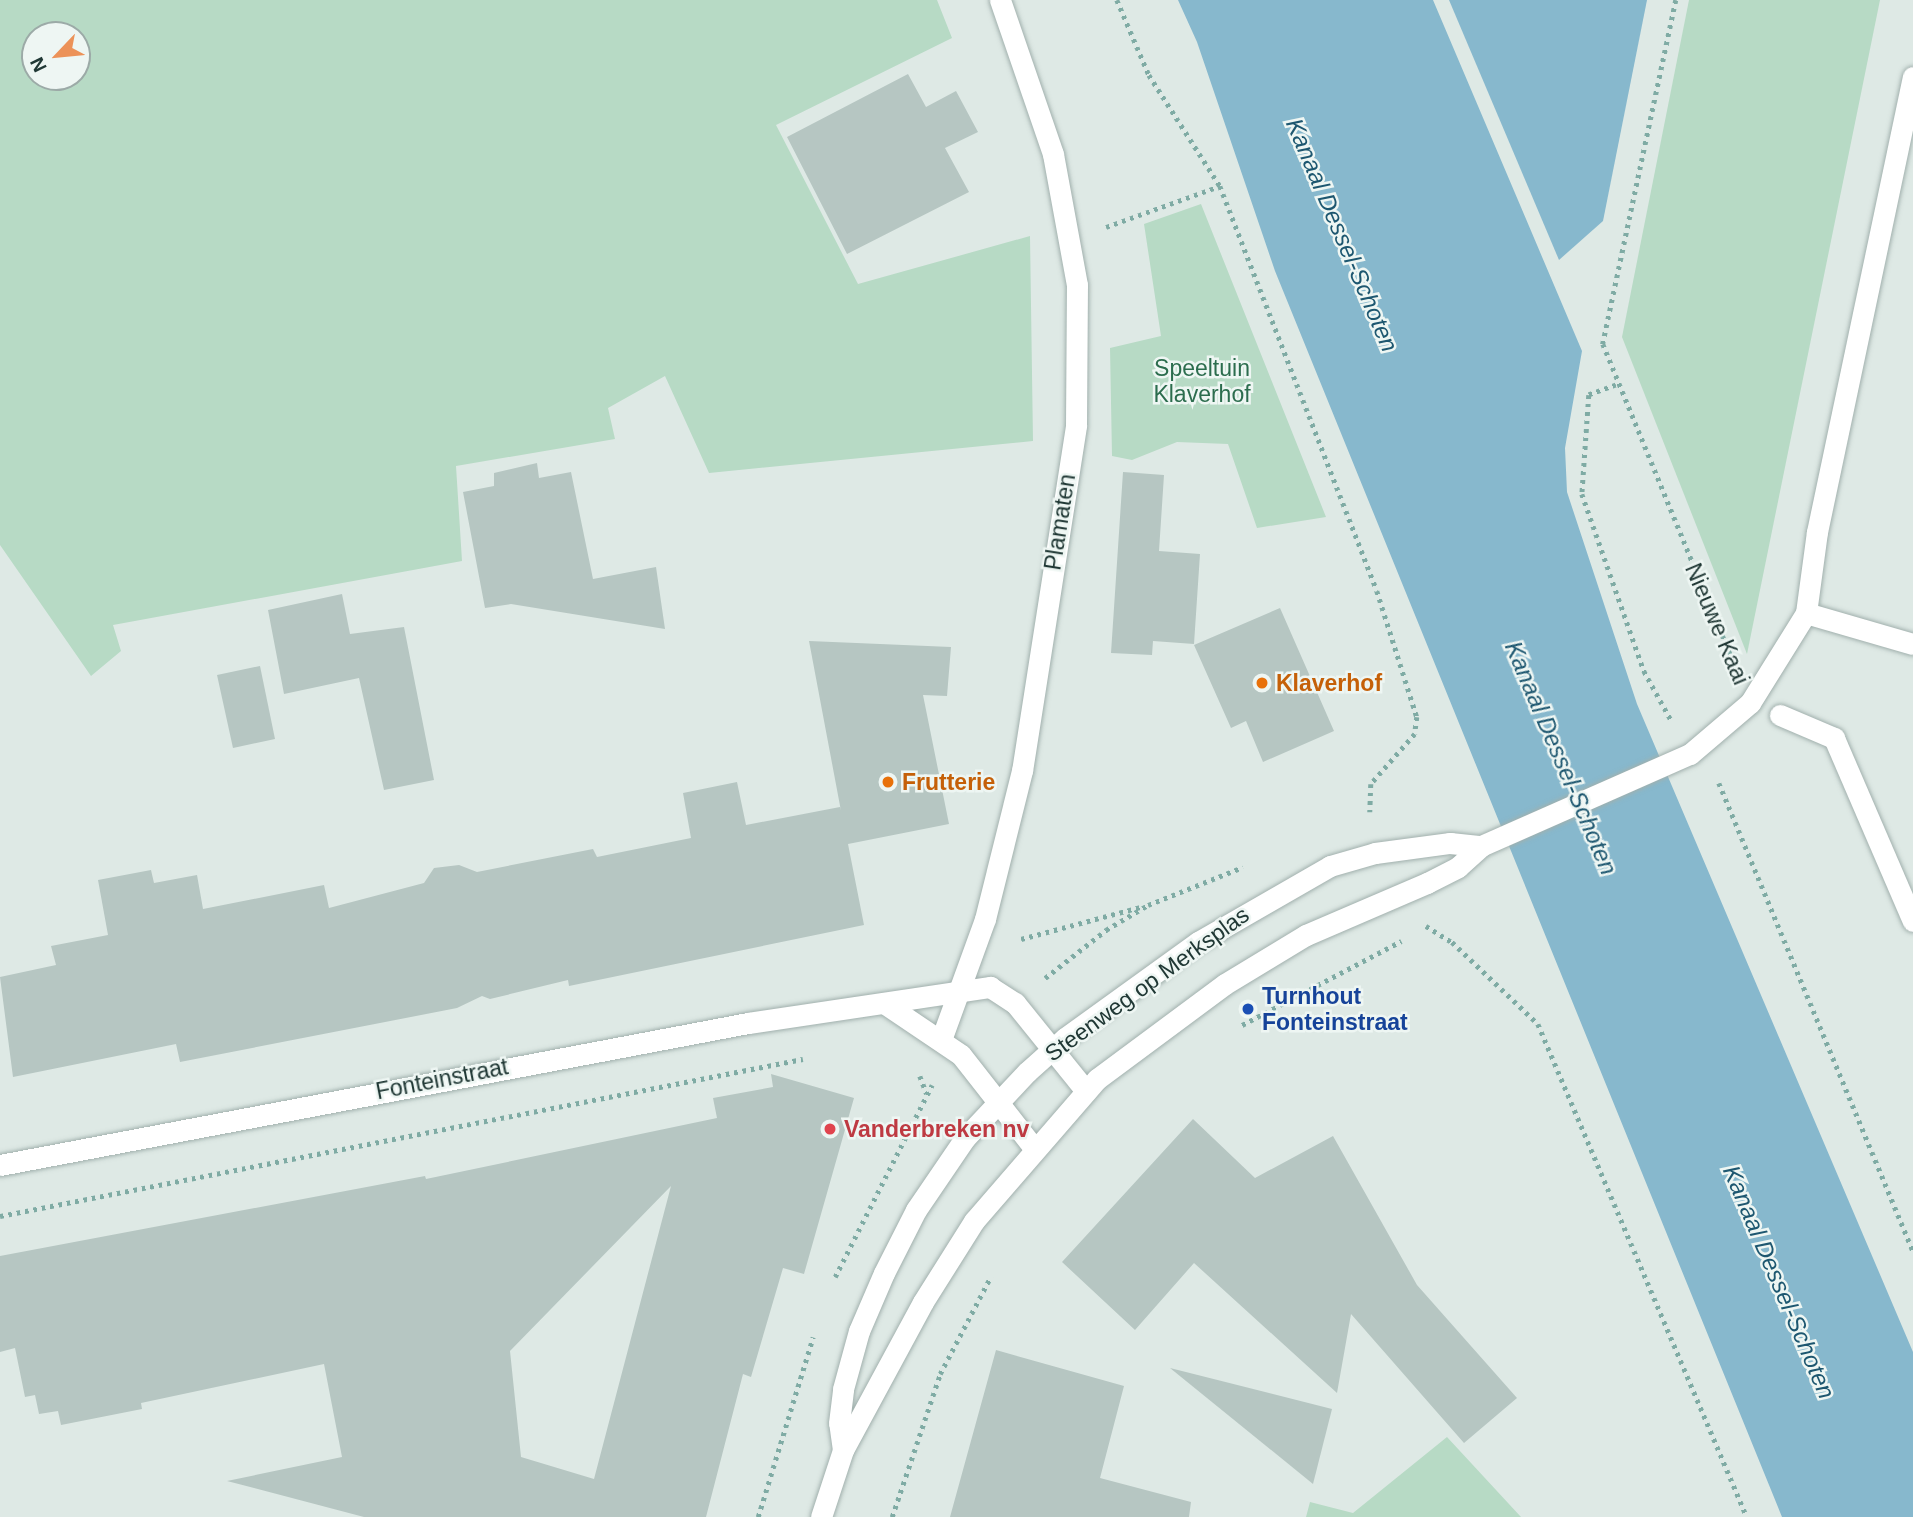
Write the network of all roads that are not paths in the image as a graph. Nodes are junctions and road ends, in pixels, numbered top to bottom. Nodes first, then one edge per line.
1 (1000, 0) edge
2 (1913, 77) edge
3 (1806, 613) junction
4 (1913, 644) edge
5 (1750, 703) joint
6 (1780, 715) dead end
7 (1490, 842) junction
8 (1913, 920) edge
9 (958, 991) junction
10 (887, 1005) junction
11 (941, 1040) junction
12 (1054, 1047) junction
13 (1086, 1091) junction
14 (997, 1101) junction
15 (1034, 1148) junction
16 (0, 1166) edge
17 (843, 1450) junction
18 (821, 1517) edge

1 - 9 street, Plamaten
2 - 3 street, Nieuwe Kaai
3 - 4 street
3 - 5 street, Nieuwe Kaai
5 - 7 street, Steenweg op Merksplas
6 - 8 street
7 - 12 street, Steenweg op Merksplas
7 - 13 street, Steenweg op Merksplas
9 - 10 street, Fonteinstraat
9 - 11 street, Plamaten
9 - 12 street, Fonteinstraat
10 - 11 street
10 - 16 street, Fonteinstraat
11 - 14 street
12 - 13 street, Fonteinstraat
12 - 14 street, Steenweg op Merksplas
13 - 15 street, Steenweg op Merksplas
14 - 15 street
14 - 17 street, Steenweg op Merksplas
15 - 17 street, Steenweg op Merksplas
17 - 18 street, Steenweg op Merksplas

